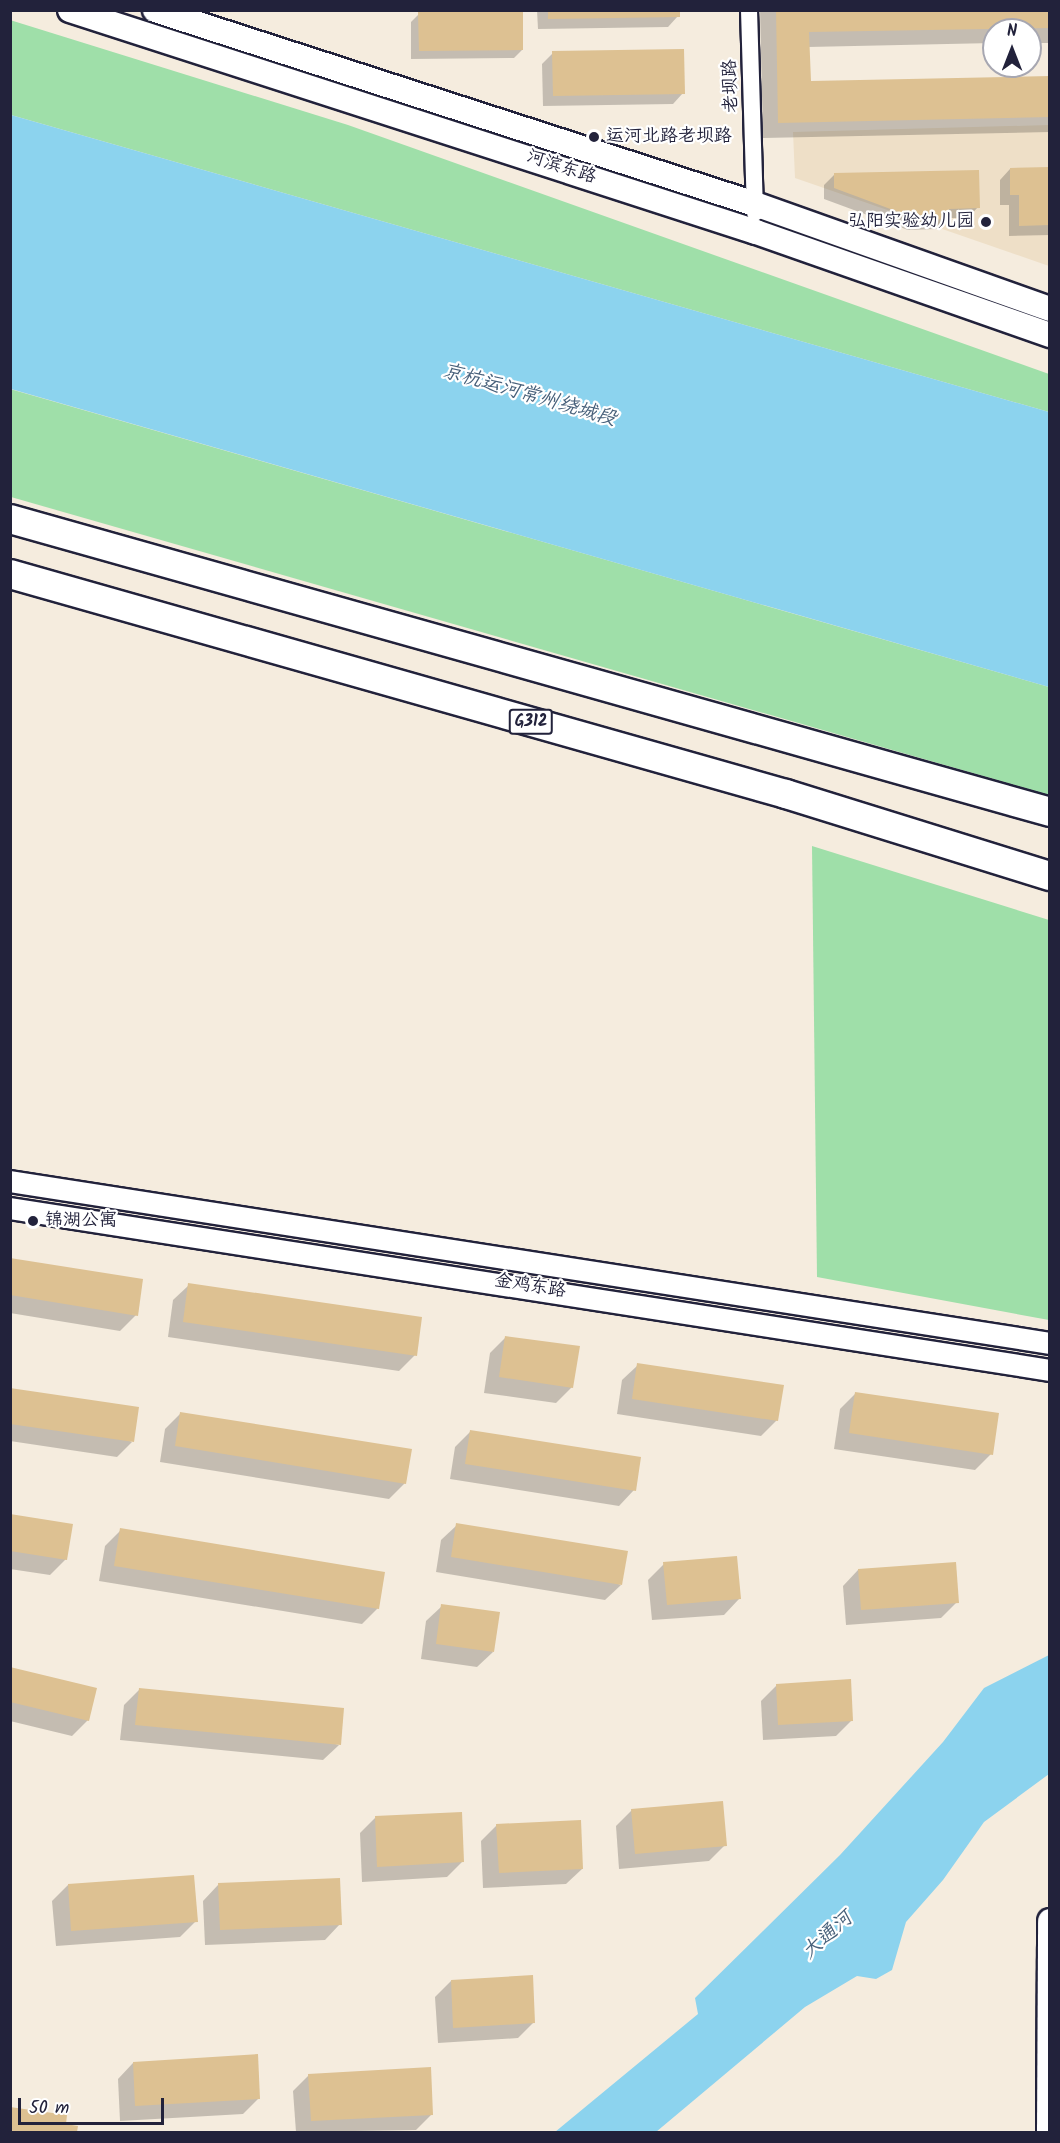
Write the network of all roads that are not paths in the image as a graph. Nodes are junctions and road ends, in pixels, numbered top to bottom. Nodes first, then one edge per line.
1 (70, 10) edge
2 (155, 10) edge
3 (749, 10) edge
4 (755, 204) junction
5 (756, 232) junction
6 (1050, 309) edge
7 (1050, 335) edge
8 (10, 519) edge
9 (10, 574) edge
10 (1050, 812) edge
11 (1050, 876) edge
12 (10, 1181) edge
13 (10, 1208) edge
14 (1050, 1343) edge
15 (1050, 1370) edge
16 (1050, 1921) edge
17 (1049, 2133) edge

1 - 5 main road, 河滨东路
2 - 4 main road, 河滨东路
3 - 4 street, 老坝路
4 - 5 street, 老坝路
4 - 6 main road, 河滨东路
5 - 7 main road, 河滨东路
8 - 10 highway
9 - 11 highway, G312
12 - 14 street, 金鸡东路
13 - 15 street, 金鸡东路
16 - 17 main road

